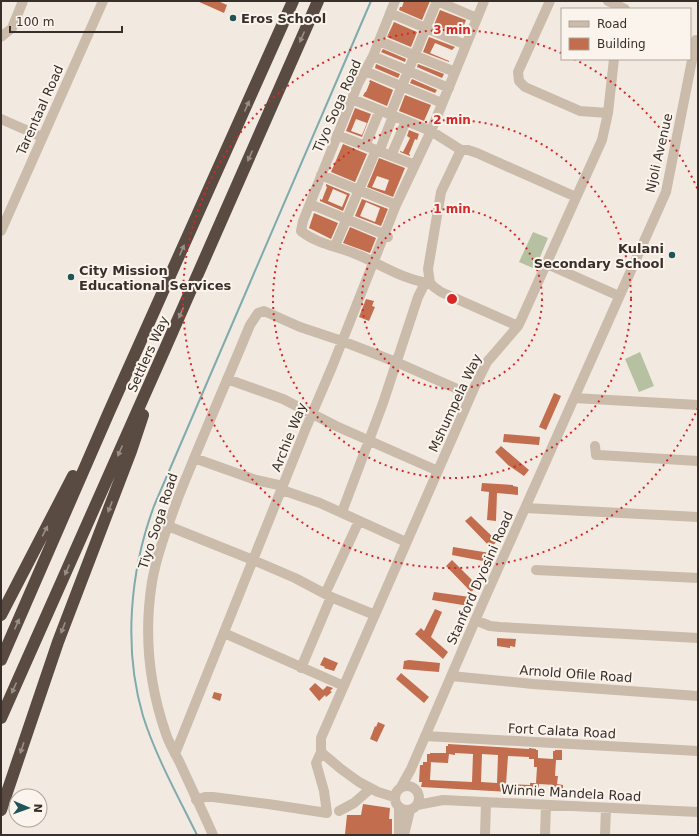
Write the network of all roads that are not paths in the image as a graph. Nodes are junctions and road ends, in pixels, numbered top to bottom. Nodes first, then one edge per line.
1 (23, 1) edge
2 (103, 1) edge
3 (293, 1) edge
4 (318, 1) edge
5 (395, 1) edge
6 (437, 1) edge
7 (484, 1) edge
8 (550, 1) edge
9 (608, 1) edge
10 (624, 8) edge
11 (390, 13) junction
12 (477, 18) junction
13 (426, 28) junction
14 (1, 37) edge
15 (379, 40) junction
16 (695, 40) edge
17 (466, 45) junction
18 (415, 55) junction
19 (373, 56) junction
20 (614, 60) edge
21 (364, 71) junction
22 (408, 71) junction
23 (455, 72) junction
24 (402, 87) junction
25 (449, 88) junction
26 (352, 99) junction
27 (442, 103) junction
28 (380, 110) junction
29 (608, 113) junction
30 (392, 115) junction
31 (1, 119) edge
32 (406, 121) junction
33 (431, 131) junction
34 (337, 135) junction
35 (42, 136) junction
36 (365, 146) junction
37 (461, 150) junction
38 (378, 151) junction
39 (391, 156) junction
40 (414, 165) junction
41 (321, 175) junction
42 (359, 190) junction
43 (576, 197) junction
44 (310, 204) junction
45 (396, 205) junction
46 (347, 218) junction
47 (1, 231) edge
48 (385, 233) junction
49 (335, 246) junction
50 (376, 263) junction
51 (547, 264) junction
52 (428, 283) junction
53 (619, 296) junction
54 (518, 326) junction
55 (342, 341) junction
56 (164, 351) junction
57 (396, 362) junction
58 (227, 379) junction
59 (471, 395) junction
60 (574, 398) junction
61 (698, 405) edge
62 (109, 412) junction
63 (312, 414) junction
64 (372, 442) junction
65 (595, 446) dead end
66 (194, 458) junction
67 (698, 461) edge
68 (438, 471) junction
69 (282, 488) junction
70 (525, 508) junction
71 (342, 512) junction
72 (698, 517) edge
73 (359, 521) junction
74 (168, 526) junction
75 (406, 542) junction
76 (253, 560) junction
77 (536, 570) dead end
78 (698, 578) edge
79 (328, 595) junction
80 (375, 614) junction
81 (1, 615) edge
82 (475, 620) junction
83 (224, 633) junction
84 (698, 638) edge
85 (1, 660) edge
86 (304, 669) junction
87 (451, 676) junction
88 (344, 686) junction
89 (698, 696) edge
90 (1, 718) edge
91 (425, 736) junction
92 (698, 751) edge
93 (322, 752) junction
94 (175, 754) junction
95 (411, 769) junction
96 (401, 787) junction
97 (370, 789) junction
98 (416, 790) junction
99 (394, 797) junction
100 (196, 800) junction
101 (443, 800) junction
102 (486, 802) junction
103 (546, 805) junction
104 (399, 808) junction
105 (414, 808) junction
106 (606, 808) junction
107 (1, 810) edge
108 (339, 811) dead end
109 (698, 812) edge
110 (213, 835) edge
111 (399, 835) edge
112 (404, 835) edge
113 (485, 835) edge
114 (545, 835) edge
115 (605, 835) edge

1 - 14 street
2 - 35 street, Tarentaal Road
62 -> 3 highway, Settlers Way
4 -> 56 highway, Settlers Way
5 - 11 street, Tiyo Soga Road
6 - 12 street
6 - 13 street
7 - 12 street, Archie Way
8 - 29 street
9 - 10 street
11 - 13 street
11 - 15 street, Tiyo Soga Road
12 - 17 street, Archie Way
13 - 17 street
13 - 18 street
15 - 18 street
15 - 19 street, Tiyo Soga Road
16 - 53 street, Njoli Avenue
17 - 23 street, Archie Way
18 - 22 street
18 - 23 street
19 - 21 street, Tiyo Soga Road
19 - 22 street
20 - 29 street, Mshumpela Way
21 - 24 street
21 - 26 street, Tiyo Soga Road
22 - 24 street
22 - 25 street
23 - 25 street, Archie Way
24 - 27 street
24 - 30 street
25 - 27 street, Archie Way
26 - 28 street
26 - 34 street, Tiyo Soga Road
27 - 33 street, Archie Way
28 - 30 street
28 - 36 street
29 - 43 street, Mshumpela Way
30 - 32 street
30 - 38 street
31 - 35 street
32 - 33 street
32 - 39 street
33 - 37 street
33 - 40 street, Archie Way
34 - 36 street
34 - 41 street, Tiyo Soga Road
35 - 47 street, Tarentaal Road
36 - 38 street
37 - 43 street
37 - 52 street
38 - 39 street
38 - 42 street
39 - 40 street
40 - 45 street, Archie Way
41 - 42 street
41 - 44 street, Tiyo Soga Road
42 - 45 street
42 - 46 street
43 - 51 street, Mshumpela Way
44 - 46 street
44 - 49 street, Tiyo Soga Road
45 - 48 street, Archie Way
46 - 48 street
46 - 49 street
48 - 50 street, Archie Way
49 - 50 street
50 - 52 street
50 - 55 street, Archie Way
51 - 53 street
51 - 54 street, Mshumpela Way
52 - 54 street
52 - 57 street
53 - 60 street, Njoli Avenue
54 - 59 street, Mshumpela Way
55 - 57 street
55 - 58 street, Tiyo Soga Road
55 - 63 street, Archie Way
56 -> 90 highway, Settlers Way
56 -> 107 highway
57 - 59 street
57 - 64 street
58 - 63 street
58 - 66 street, Tiyo Soga Road
59 - 68 street, Mshumpela Way
60 - 61 street
60 - 70 street, Stanford Dyosini Road
81 -> 62 highway
85 -> 62 highway, Settlers Way
63 - 64 street
63 - 69 street, Archie Way
64 - 68 street
64 - 71 street
65 - 67 street
66 - 69 street
66 - 74 street, Tiyo Soga Road
68 - 75 street, Mshumpela Way
69 - 71 street
69 - 76 street, Archie Way
70 - 72 street
70 - 82 street, Stanford Dyosini Road
71 - 73 street
73 - 75 street
73 - 79 street
74 - 76 street
74 - 94 street, Tiyo Soga Road
75 - 80 street, Mshumpela Way
76 - 79 street
76 - 83 street, Archie Way
77 - 78 street
79 - 80 street
79 - 86 street
80 - 88 street, Mshumpela Way
82 - 84 street
82 - 87 street, Stanford Dyosini Road
83 - 86 street
83 - 94 street, Archie Way
86 - 88 street
87 - 89 street, Arnold Ofile Road
87 - 91 street, Stanford Dyosini Road
88 - 93 street, Mshumpela Way
91 - 92 street, Fort Calata Road
91 - 95 street, Stanford Dyosini Road
93 - 97 street
93 - 100 street
94 - 100 street, Tiyo Soga Road
95 - 96 street
95 - 98 street
96 - 98 street
96 - 99 street
97 - 99 street
97 - 108 street
98 - 101 street, Winnie Mandela Road
98 - 105 street
99 - 104 street
100 - 110 street, Tiyo Soga Road
101 - 102 street, Winnie Mandela Road
101 - 105 street, Winnie Mandela Road
102 - 103 street, Winnie Mandela Road
102 - 113 street
103 - 106 street, Winnie Mandela Road
103 - 114 street
104 - 105 street
104 - 111 street
105 - 112 street
106 - 109 street, Winnie Mandela Road
106 - 115 street

